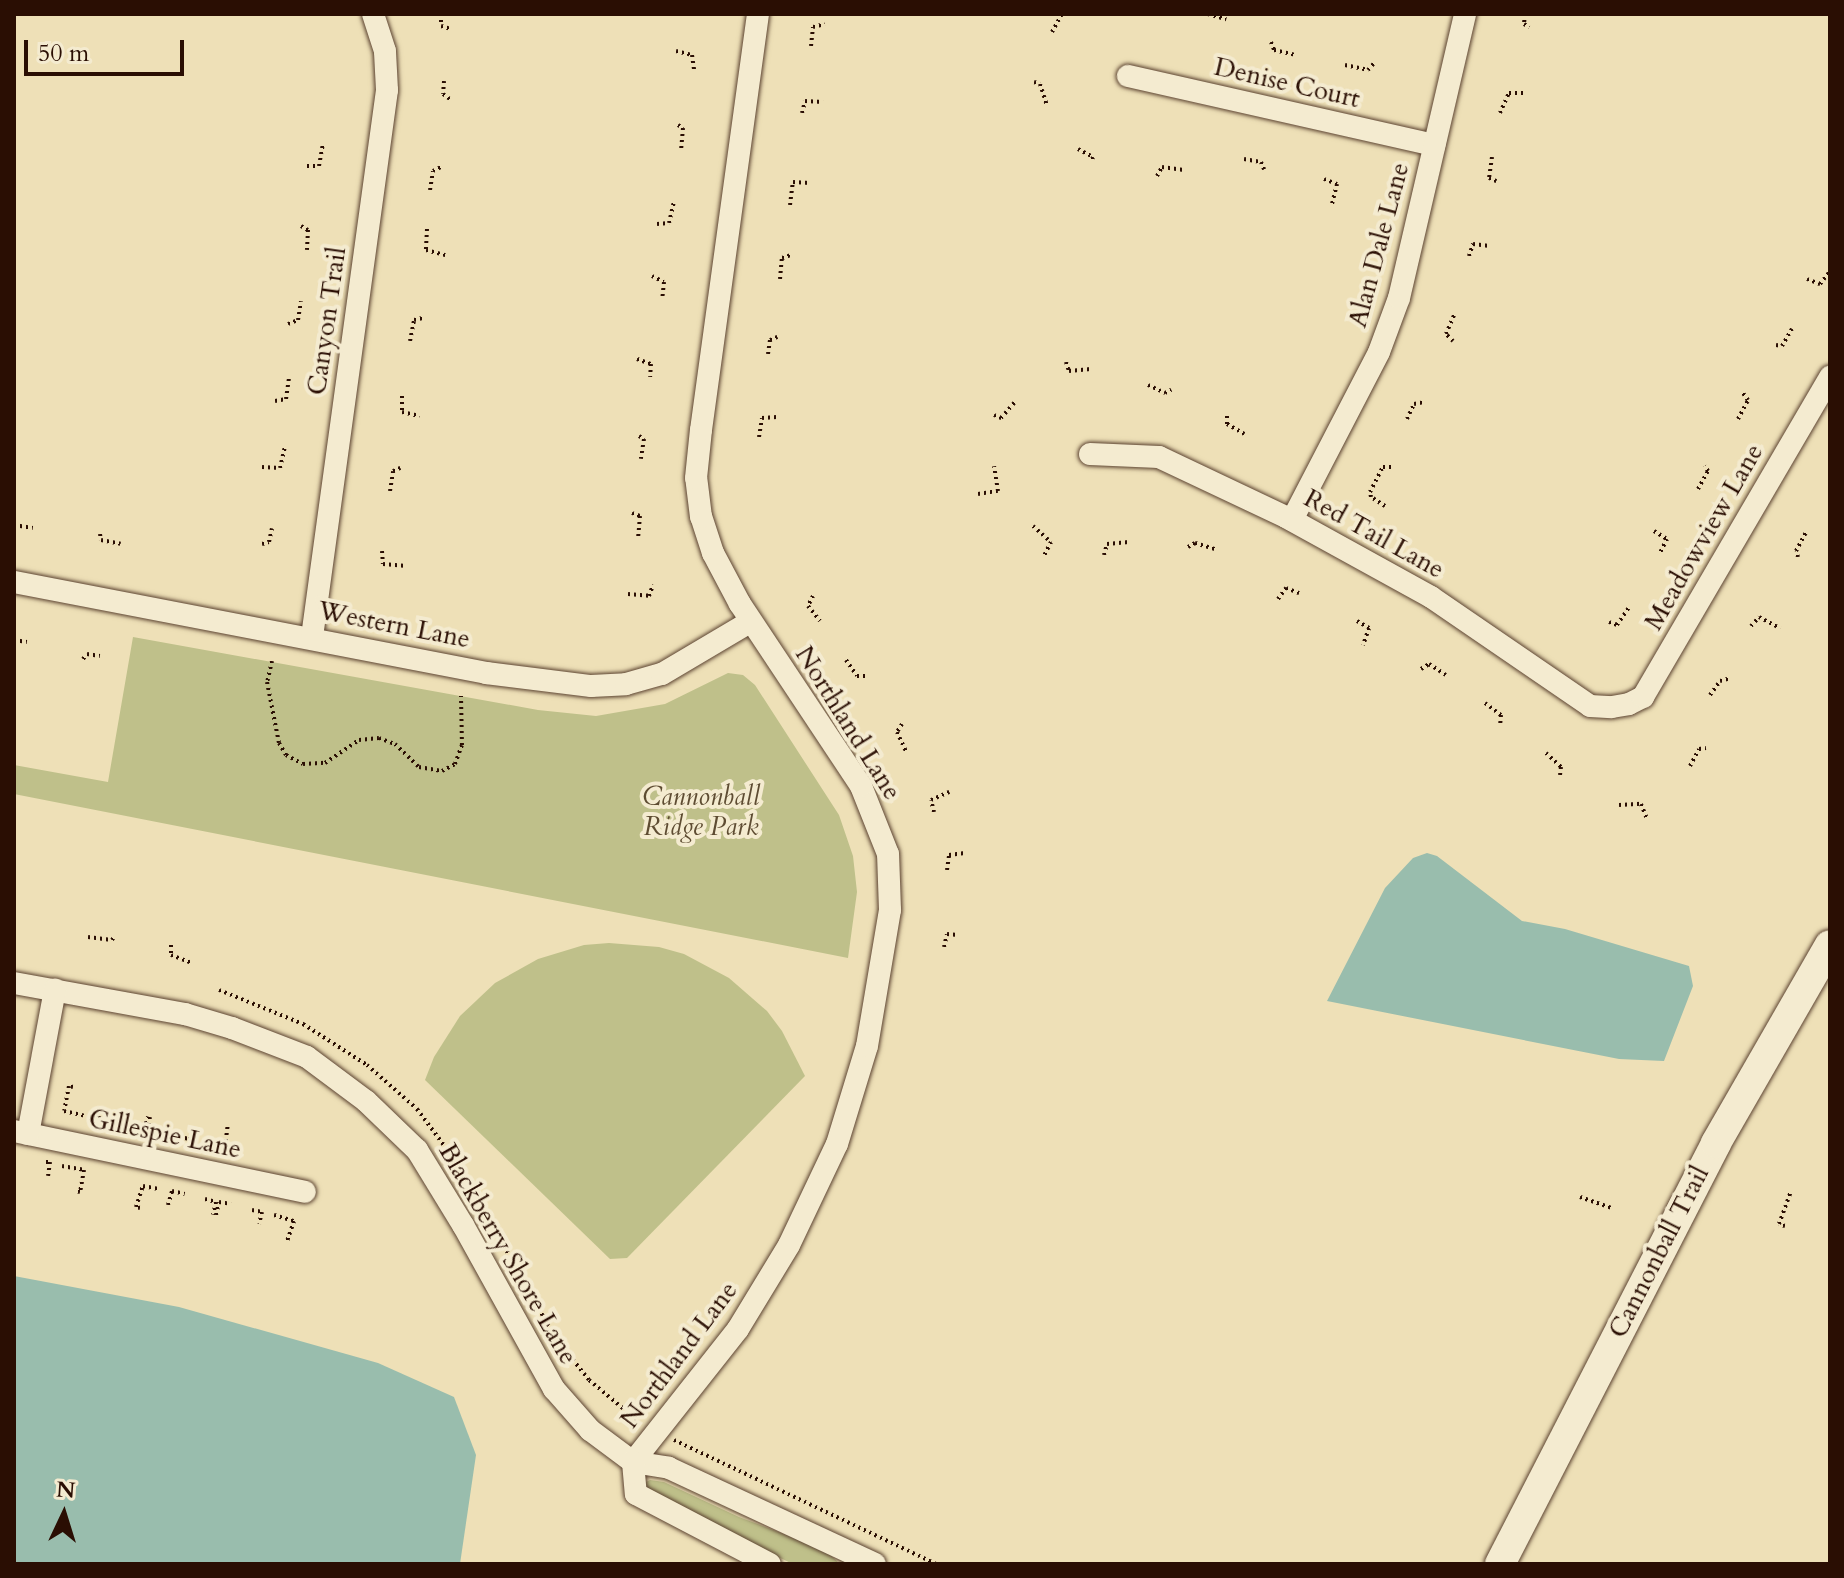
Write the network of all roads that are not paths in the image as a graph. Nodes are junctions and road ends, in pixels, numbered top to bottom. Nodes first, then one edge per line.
1 (373, 14) edge
2 (758, 14) edge
3 (1465, 14) edge
4 (1128, 76) dead end
5 (1434, 145) junction
6 (1830, 377) edge
7 (1090, 454) dead end
8 (1292, 520) junction
9 (14, 582) edge
10 (750, 622) junction
11 (312, 637) junction
12 (1612, 707) joint
13 (1830, 945) edge
14 (14, 983) edge
15 (55, 990) junction
16 (21, 1133) edge
17 (305, 1192) dead end
18 (633, 1462) junction
19 (770, 1564) edge
20 (875, 1564) edge
21 (1500, 1564) edge

1 - 11 street, Canyon Trail
2 - 10 street, Northland Lane
3 - 5 street, Alan Dale Lane
4 - 5 street, Denise Court
5 - 8 street, Alan Dale Lane
6 - 12 street, Meadowview Lane
7 - 8 street, Red Tail Lane
8 - 12 street, Red Tail Lane
9 - 11 street, Western Lane
10 - 11 street, Western Lane
10 - 18 street, Northland Lane
13 - 21 main road, Cannonball Trail
14 - 15 street, Blackberry Shore Lane
15 - 16 street
15 - 18 street, Blackberry Shore Lane
16 - 17 street, Gillespie Lane
18 - 19 street
18 - 20 street, Blackberry Shore Lane

